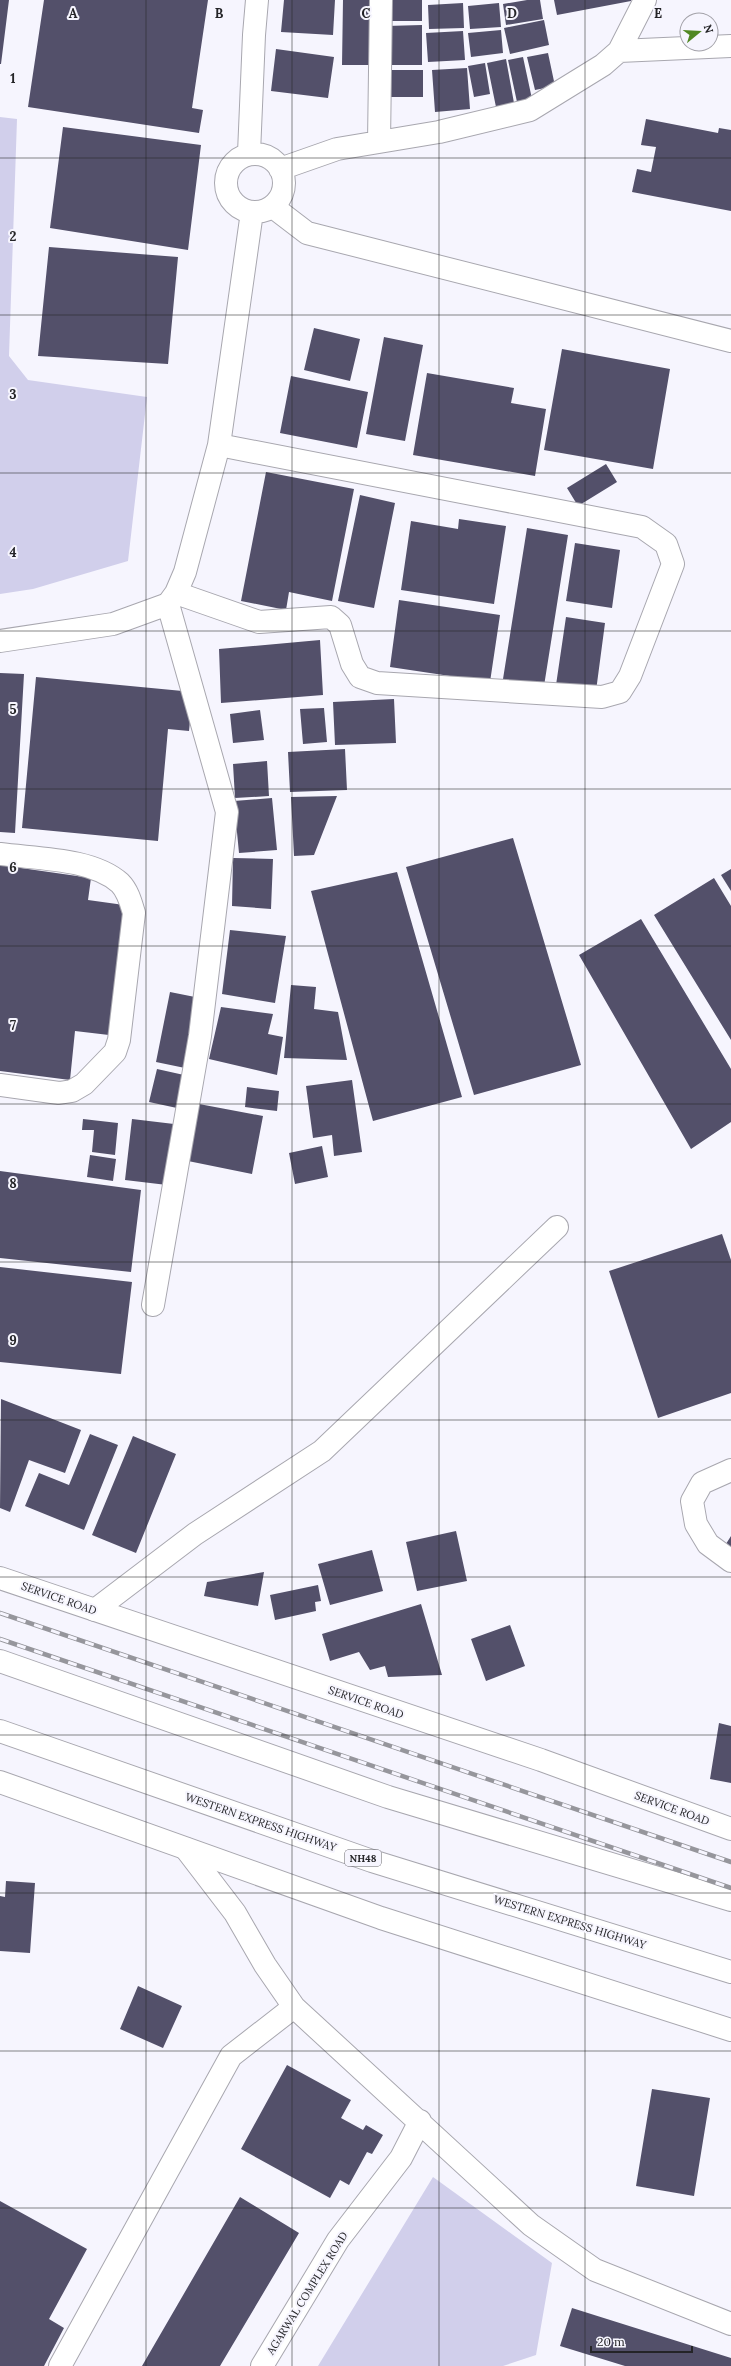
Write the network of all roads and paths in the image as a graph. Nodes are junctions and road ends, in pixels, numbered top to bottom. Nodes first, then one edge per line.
1 (257, 0) edge
2 (381, 0) edge
3 (645, 0) edge
4 (731, 46) edge
5 (619, 51) junction
6 (379, 142) junction
7 (249, 153) junction
8 (280, 169) junction
9 (273, 207) junction
10 (252, 212) junction
11 (731, 342) edge
12 (219, 445) junction
13 (172, 599) junction
14 (0, 641) edge
15 (0, 854) edge
16 (0, 1085) edge
17 (557, 1227) dead end
18 (153, 1305) dead end
19 (731, 1470) edge
20 (731, 1561) edge
21 (0, 1578) edge
22 (95, 1610) junction
23 (0, 1661) edge
24 (0, 1731) edge
25 (0, 1782) edge
26 (731, 1829) edge
27 (186, 1848) junction
28 (731, 1900) edge
29 (731, 1972) edge
30 (294, 2007) junction
31 (731, 2030) edge
32 (420, 2121) junction
33 (731, 2324) edge
34 (60, 2366) edge
35 (262, 2366) edge

1 - 7 main road
2 - 6 main road
3 - 5 main road
4 - 5 main road
5 - 6 main road
6 - 8 main road
7 - 8 main road
7 - 10 main road
8 - 9 main road
9 - 10 main road
9 - 11 main road
10 - 12 main road
12 - 13 main road
12 - 13 main road
13 - 14 main road
13 - 18 main road
15 - 16 main road
17 - 22 main road
19 - 20 main road
21 - 22 main road, SERVICE ROAD
22 - 26 main road, SERVICE ROAD
23 - 28 main road
24 - 29 main road, WESTERN EXPRESS HIGHWAY / NH48
25 - 27 main road
27 - 30 main road
27 - 31 main road
30 - 32 main road
30 - 34 main road
32 - 33 main road
32 - 35 main road, AGARWAL COMPLEX ROAD

